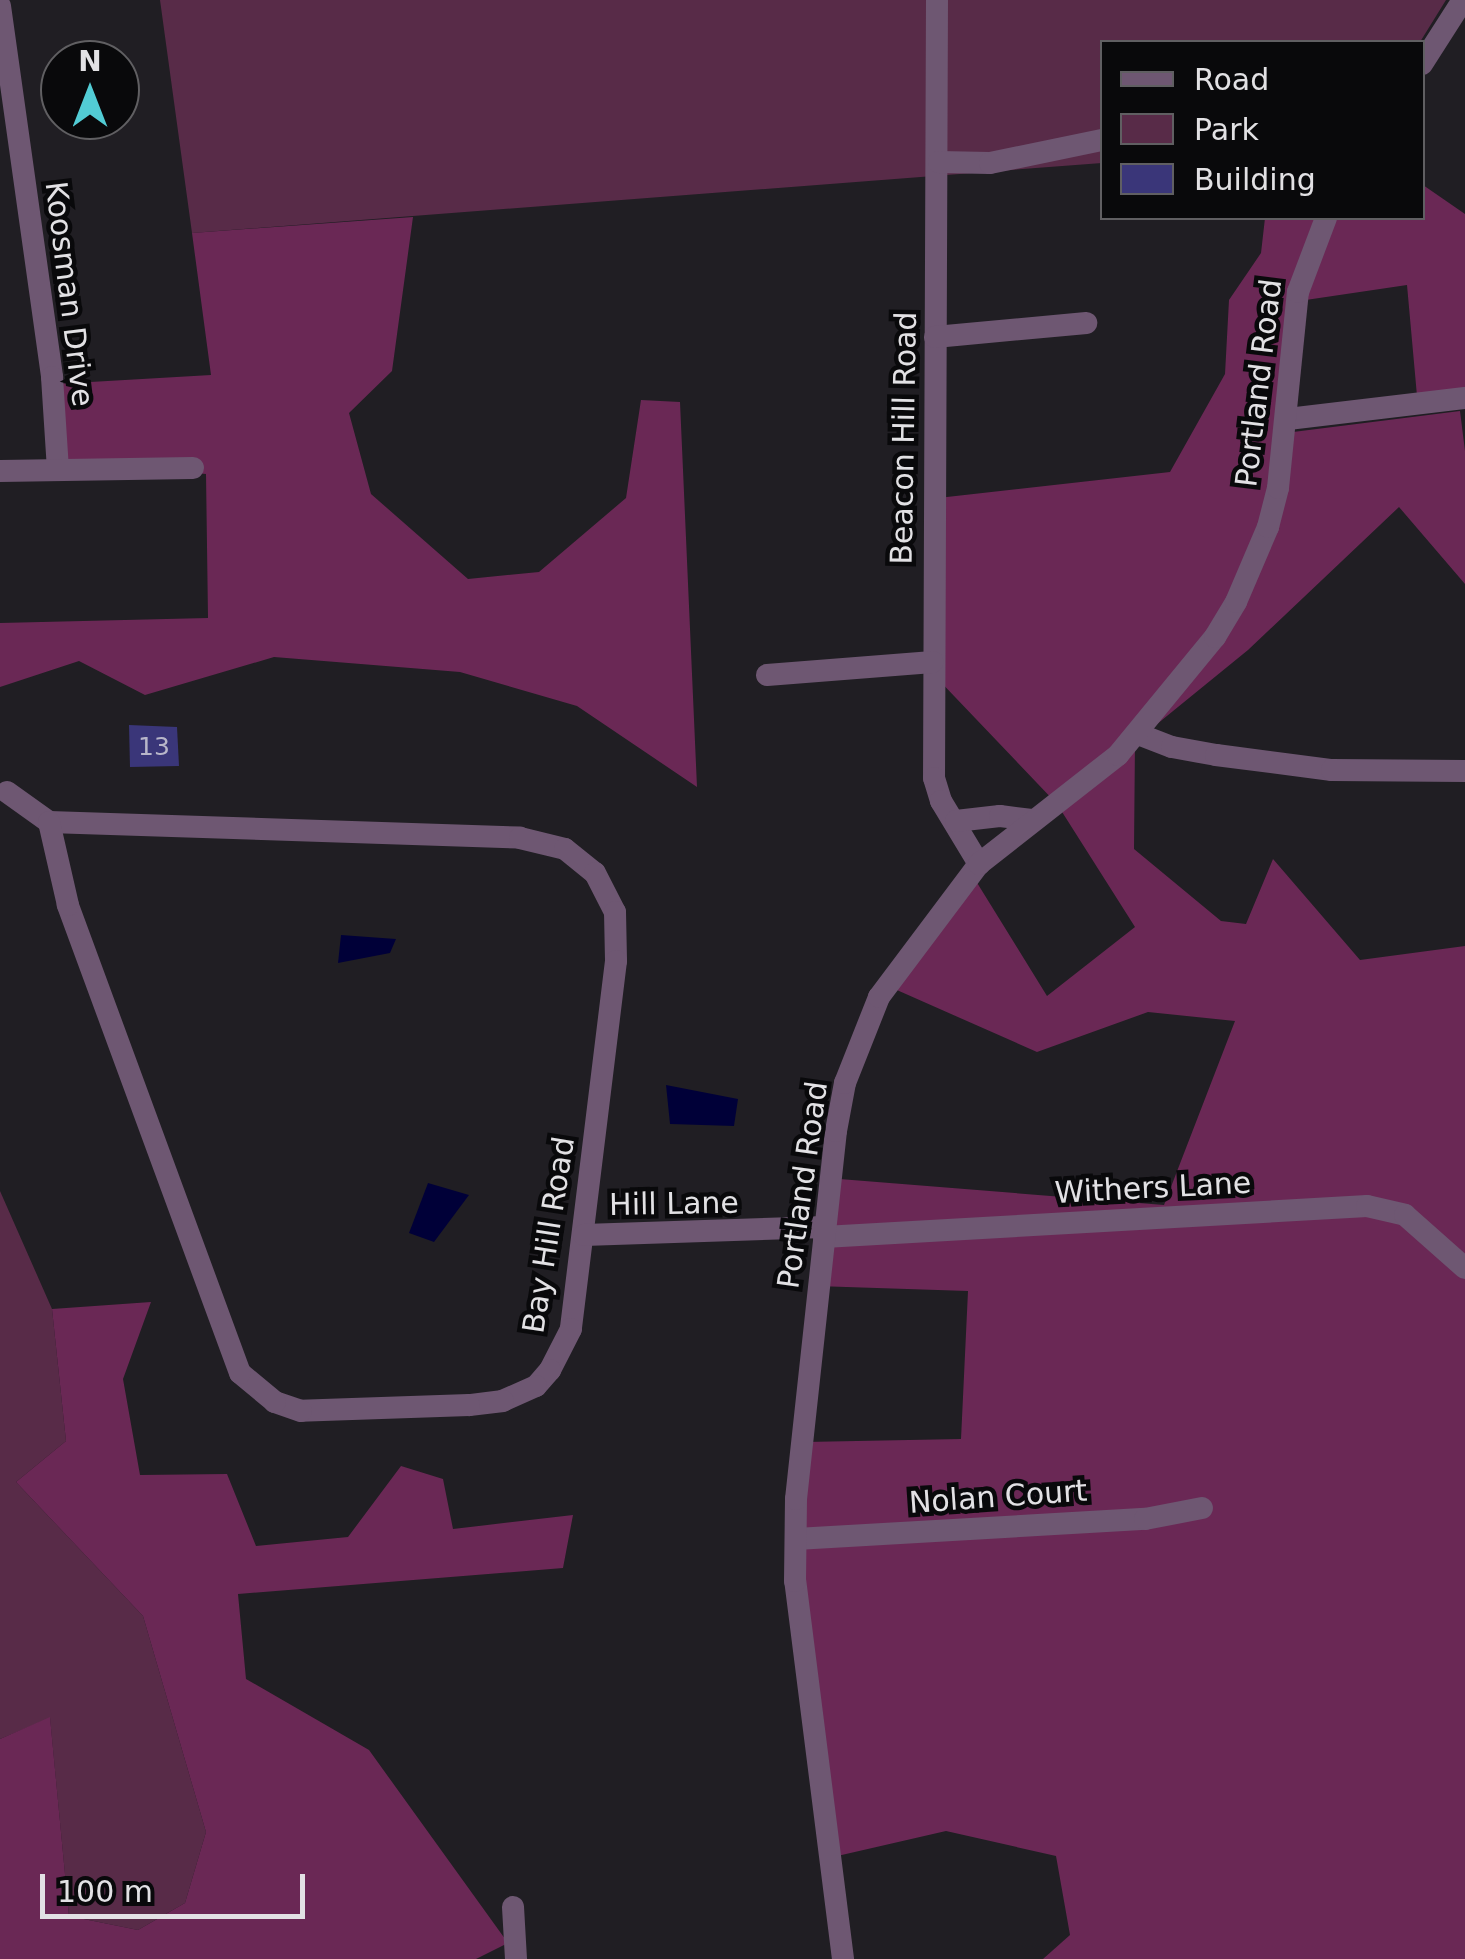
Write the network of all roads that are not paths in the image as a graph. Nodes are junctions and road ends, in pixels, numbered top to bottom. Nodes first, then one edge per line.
1 (937, 0) edge
2 (1462, 0) edge
3 (0, 6) edge
4 (1425, 59) edge
5 (1100, 140) edge
6 (939, 162) junction
7 (1325, 220) edge
8 (1086, 323) dead end
9 (935, 336) junction
10 (1465, 398) edge
11 (1288, 418) junction
12 (193, 468) dead end
13 (58, 470) junction
14 (0, 471) edge
15 (932, 662) junction
16 (768, 675) dead end
17 (1138, 734) junction
18 (1465, 771) edge
19 (7, 792) dead end
20 (1034, 820) junction
21 (956, 821) junction
22 (49, 822) junction
23 (980, 864) junction
24 (825, 1232) junction
25 (584, 1236) junction
26 (1465, 1268) edge
27 (1202, 1508) dead end
28 (796, 1539) junction
29 (512, 1907) dead end
30 (516, 1959) edge
31 (844, 1959) edge

1 - 6 street, Beacon Hill Road
2 - 4 street
3 - 13 street, Koosman Drive
5 - 6 street
6 - 9 street, Beacon Hill Road
7 - 11 street, Portland Road
8 - 9 street
9 - 15 street, Beacon Hill Road
10 - 11 street
11 - 17 street, Portland Road
12 - 13 street
13 - 14 street
15 - 16 street
15 - 21 street, Beacon Hill Road
17 - 18 street
17 - 20 street, Portland Road
19 - 22 street
20 - 21 street
20 - 23 street, Portland Road
21 - 23 street, Beacon Hill Road
22 - 25 street, Bay Hill Road
22 - 25 street, Bay Hill Road
23 - 24 street, Portland Road
24 - 25 street, Hill Lane
24 - 26 street, Withers Lane
24 - 28 street, Portland Road
27 - 28 street, Nolan Court
28 - 31 street, Portland Road
29 - 30 street

